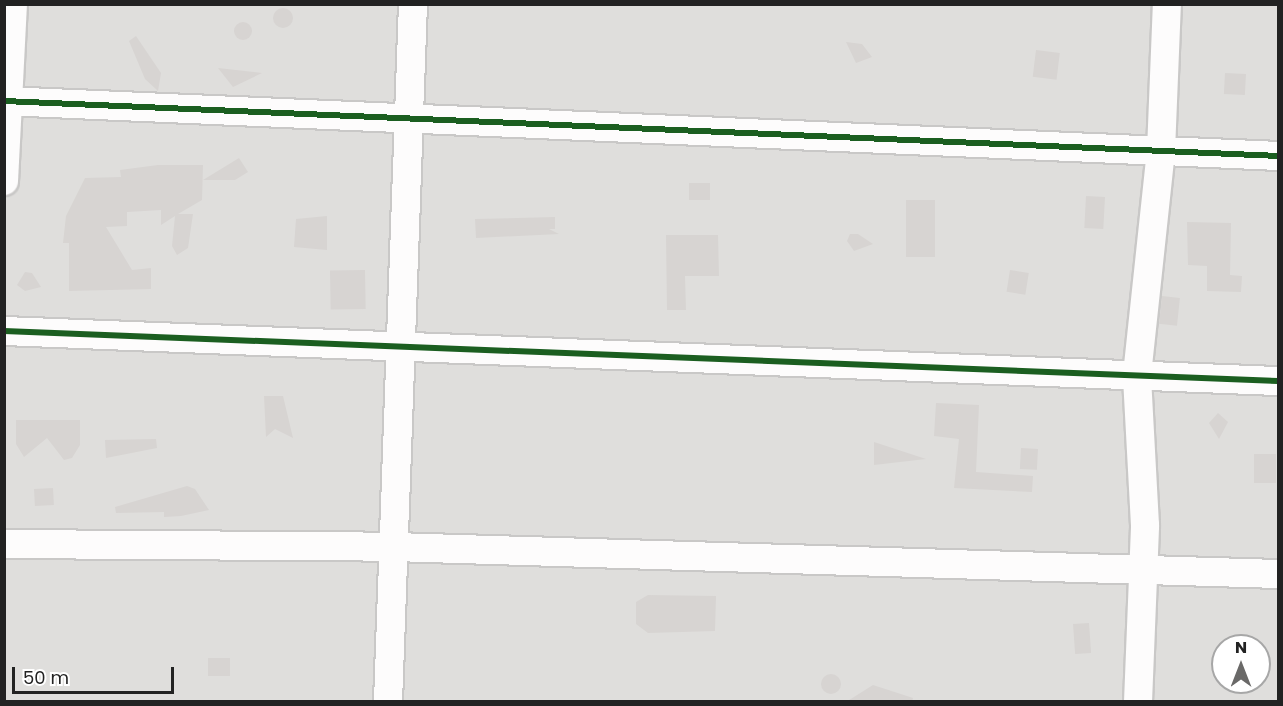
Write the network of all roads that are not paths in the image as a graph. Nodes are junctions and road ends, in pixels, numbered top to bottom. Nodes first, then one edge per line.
1 (13, 4) edge
2 (413, 4) edge
3 (1167, 4) edge
4 (7, 101) edge
5 (409, 118) junction
6 (1161, 151) junction
7 (1278, 156) edge
8 (4, 182) edge
9 (4, 331) edge
10 (401, 345) junction
11 (1137, 375) junction
12 (1278, 381) edge
13 (4, 544) edge
14 (394, 547) junction
15 (1143, 568) junction
16 (1278, 574) edge
17 (388, 702) edge
18 (1138, 702) edge

1 - 4 street
2 - 5 street
3 - 6 street
4 - 5 street
4 - 8 street
5 - 6 street
5 - 10 street
6 - 7 street
6 - 11 street
9 - 10 street
10 - 11 street
10 - 14 street
11 - 12 street
11 - 15 street
13 - 14 street
14 - 15 street
14 - 17 street
15 - 16 street
15 - 18 street

